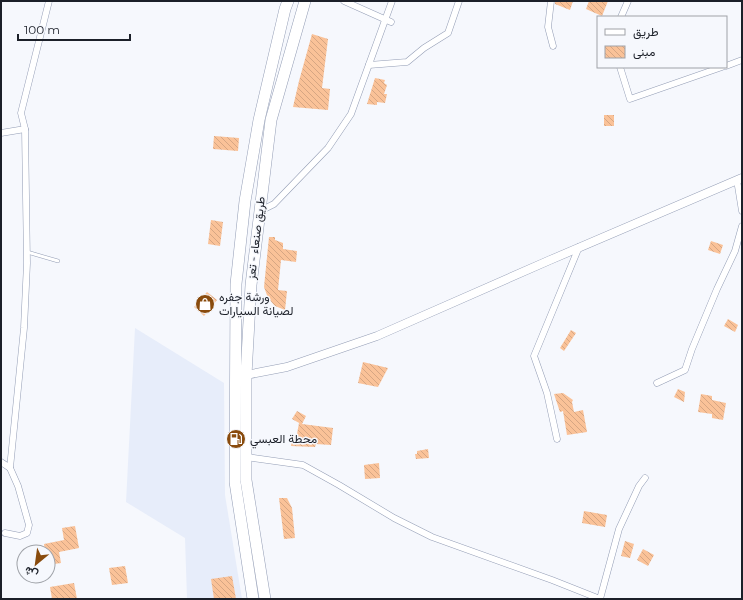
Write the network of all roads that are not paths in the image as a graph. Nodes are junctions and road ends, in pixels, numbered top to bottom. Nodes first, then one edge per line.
1 (49, 1) edge
2 (288, 1) edge
3 (305, 1) edge
4 (344, 1) edge
5 (392, 1) edge
6 (459, 1) edge
7 (551, 1) edge
8 (628, 1) edge
9 (621, 16) edge
10 (388, 21) junction
11 (553, 46) dead end
12 (742, 60) edge
13 (369, 65) junction
14 (727, 66) edge
15 (620, 68) edge
16 (719, 68) edge
17 (25, 129) junction
18 (1, 133) edge
19 (740, 179) edge
20 (260, 211) junction
21 (742, 211) edge
22 (742, 226) edge
23 (579, 247) junction
24 (27, 252) junction
25 (58, 261) dead end
26 (246, 375) junction
27 (657, 383) dead end
28 (557, 439) dead end
29 (246, 456) junction
30 (1, 462) edge
31 (10, 468) junction
32 (644, 478) dead end
33 (2, 533) edge
34 (253, 599) edge
35 (265, 599) edge

1 - 17 street
2 - 34 highway, طريق صنعاء - تعز
3 - 20 highway, طريق صنعاء - تعز
4 - 10 street
5 - 10 street
6 - 13 street
7 - 11 street
8 - 9 street
10 - 13 street
12 - 14 street
13 - 20 street
15 - 16 street
17 - 18 street
17 - 24 street
19 - 21 street
19 - 23 street
20 - 26 highway, طريق صنعاء - تعز
22 - 27 street
23 - 26 street
23 - 28 street
24 - 25 lane
24 - 31 street
26 - 29 highway, طريق صنعاء - تعز
29 - 32 street
29 - 35 highway, طريق صنعاء - تعز
30 - 31 street
31 - 33 street

